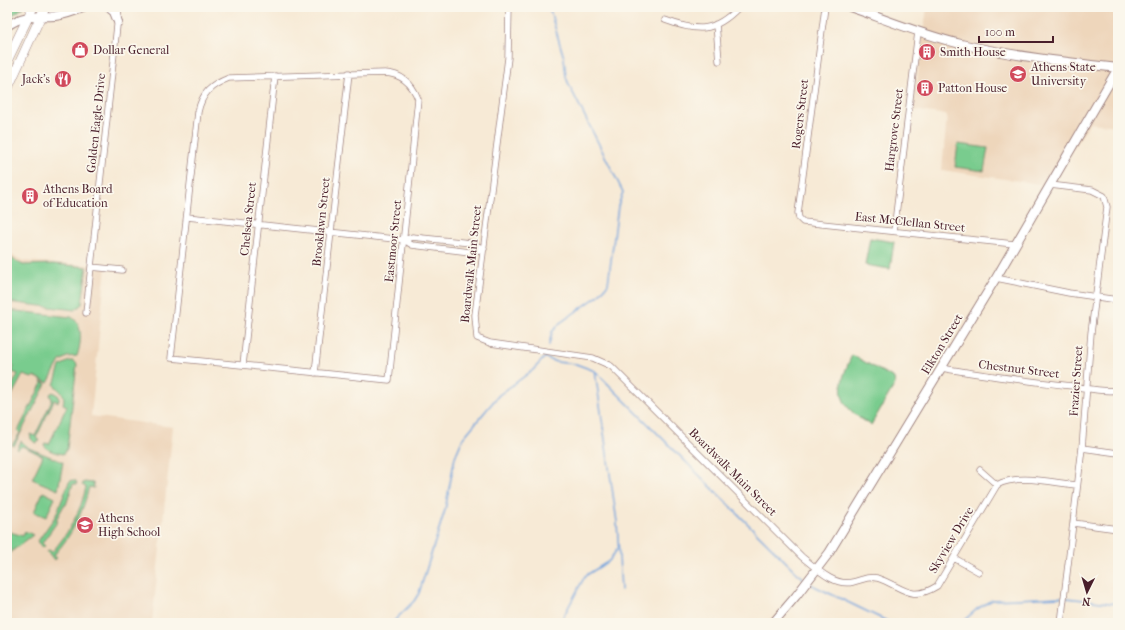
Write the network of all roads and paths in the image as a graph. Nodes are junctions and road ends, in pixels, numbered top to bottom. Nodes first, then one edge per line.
1 (33, 7) edge
2 (66, 7) edge
3 (108, 7) edge
4 (119, 7) edge
5 (509, 7) edge
6 (739, 7) edge
7 (825, 7) edge
8 (850, 7) edge
9 (82, 8) edge
10 (43, 11) edge
11 (29, 16) junction
12 (665, 20) dead end
13 (118, 22) junction
14 (716, 24) junction
15 (7, 26) edge
16 (918, 32) junction
17 (7, 44) edge
18 (8, 58) edge
19 (719, 61) dead end
20 (1118, 68) edge
21 (349, 73) junction
22 (275, 76) junction
23 (7, 90) edge
24 (1050, 185) junction
25 (188, 217) junction
26 (803, 222) joint
27 (259, 224) junction
28 (894, 231) junction
29 (331, 232) junction
30 (404, 240) junction
31 (1014, 244) junction
32 (484, 249) junction
33 (92, 267) junction
34 (122, 270) dead end
35 (996, 278) junction
36 (1095, 297) junction
37 (1118, 300) edge
38 (86, 313) dead end
39 (243, 365) junction
40 (942, 368) junction
41 (315, 373) junction
42 (1085, 388) junction
43 (1118, 390) edge
44 (1082, 448) junction
45 (1118, 453) edge
46 (980, 470) dead end
47 (997, 485) junction
48 (1077, 485) junction
49 (1073, 523) junction
50 (1118, 529) edge
51 (954, 558) junction
52 (817, 569) junction
53 (979, 572) dead end
54 (775, 622) edge
55 (1061, 623) edge

1 - 11 main road
2 - 9 main road
3 - 13 street
4 - 13 street, Golden Eagle Drive
5 - 32 street, Boardwalk Main Street
6 - 14 street
7 - 26 street, Rogers Street
8 - 16 street
9 - 10 street
10 - 11 street
10 - 23 main road
11 - 15 street
11 - 18 main road
12 - 14 street
13 - 33 street, Golden Eagle Drive
14 - 19 street
16 - 20 street
16 - 28 street, Hargrove Street
17 - 18 main road
20 - 24 street, Elkton Street
21 - 22 street, Eastmoor Street
21 - 29 street, Brooklawn Street
21 - 30 street, Eastmoor Street
22 - 25 street, Eastmoor Street
22 - 27 street, Chelsea Street
24 - 31 street, Elkton Street
24 - 36 street, Frazier Street
25 - 27 street
25 - 39 street, Eastmoor Street
26 - 28 street, East McClellan Street
27 - 29 street
27 - 39 street, Chelsea Street
28 - 31 street, East McClellan Street
29 - 30 street
29 - 41 street, Brooklawn Street
30 - 32 street
30 - 41 street, Eastmoor Street
31 - 35 street, Elkton Street
32 - 52 street, Boardwalk Main Street
33 - 34 street
33 - 38 street, Golden Eagle Drive
35 - 36 street
35 - 40 street, Elkton Street
36 - 37 street
36 - 42 street, Frazier Street
39 - 41 street, Eastmoor Street
40 - 42 street, Chestnut Street
40 - 52 street, Elkton Street
42 - 43 street, Chestnut Street
42 - 44 street, Frazier Street
44 - 45 street
44 - 48 street, Frazier Street
46 - 47 street
47 - 48 street
47 - 51 street, Skyview Drive
48 - 49 street, Frazier Street
49 - 50 street
49 - 55 street, Frazier Street
51 - 52 street, Skyview Drive
51 - 53 street
52 - 54 street, Elkton Street

